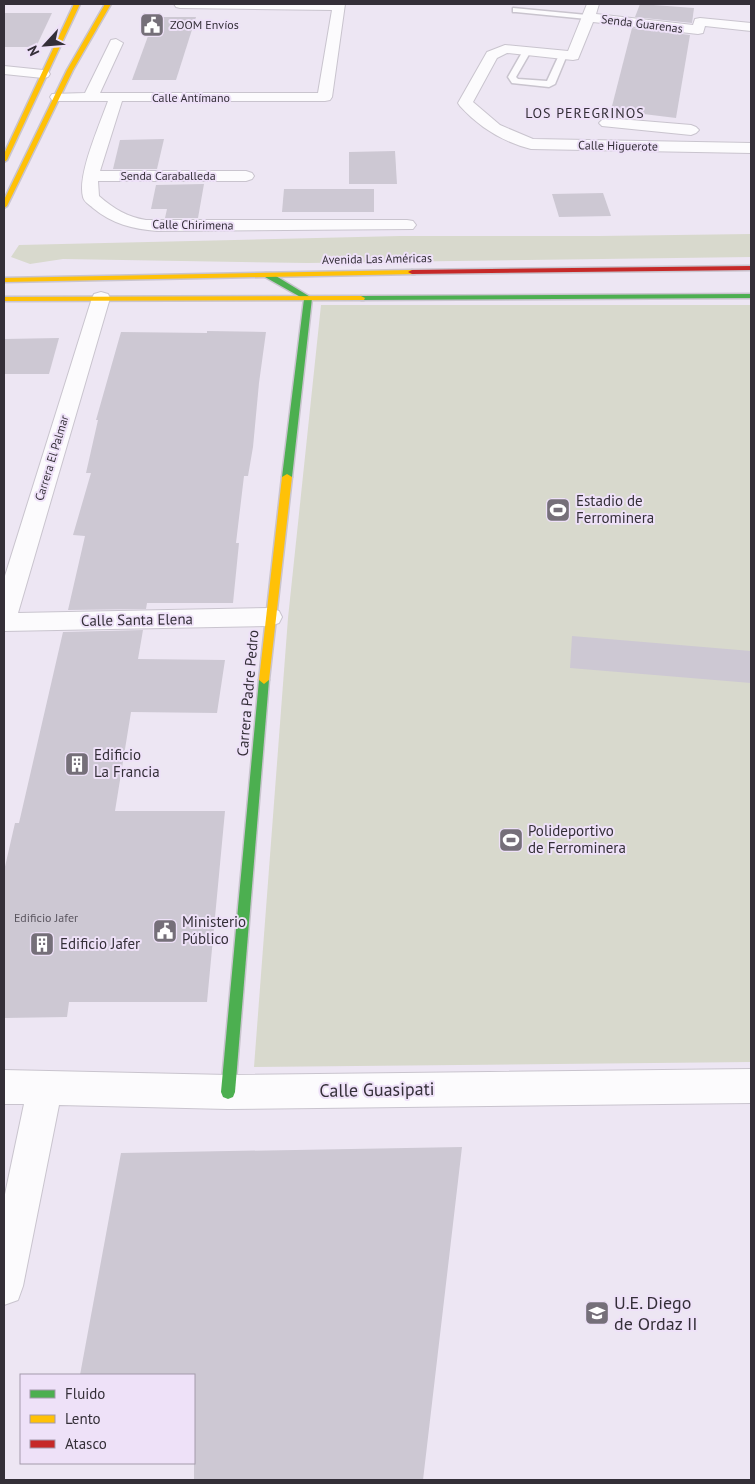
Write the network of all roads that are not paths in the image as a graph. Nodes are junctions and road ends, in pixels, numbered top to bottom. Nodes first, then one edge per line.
1 (78, 4) edge
2 (108, 4) edge
3 (180, 4) edge
4 (593, 4) edge
5 (338, 5) edge
6 (516, 10) dead end
7 (587, 17) junction
8 (751, 27) edge
9 (116, 43) dead end
10 (527, 51) junction
11 (563, 55) junction
12 (4, 70) edge
13 (43, 74) junction
14 (57, 97) junction
15 (90, 98) junction
16 (116, 98) junction
17 (608, 123) dead end
18 (751, 136) edge
19 (751, 148) edge
20 (4, 160) edge
21 (90, 176) junction
22 (246, 176) dead end
23 (4, 206) edge
24 (407, 225) dead end
25 (4, 268) edge
26 (751, 268) edge
27 (268, 275) junction
28 (53, 279) junction
29 (4, 280) edge
30 (751, 296) edge
31 (101, 298) junction
32 (308, 298) junction
33 (4, 299) edge
34 (270, 617) junction
35 (4, 618) edge
36 (4, 622) edge
37 (751, 1086) edge
38 (4, 1087) edge
39 (45, 1088) junction
40 (228, 1092) junction
41 (14, 1190) edge
42 (4, 1286) edge

1 - 13 street
2 - 14 street
3 - 5 street
4 - 7 street
5 - 16 street, Calle Antímano
6 - 7 lane
7 - 8 street, Senda Guarenas
7 - 11 street
9 - 15 street
10 - 11 street
10 - 11 lane
10 - 19 street, Calle Higuerote
12 - 13 street
13 - 20 street
14 - 15 street, Calle Antímano
14 - 23 street
15 - 16 street, Calle Antímano
16 - 21 street, Calle Chirimena
17 - 18 street
21 - 22 street, Senda Caraballeda
21 - 24 street, Calle Chirimena
25 - 28 street
26 - 27 street, Avenida Las Américas
27 - 28 street, Avenida Las Américas
27 - 32 street
28 - 29 street, Avenida Las Américas
30 - 32 street
31 - 32 street
31 - 33 street
31 - 35 street, Carrera El Palmar
32 - 34 street, Carrera Padre Pedro
34 - 36 street, Calle Santa Elena
34 - 40 street, Carrera Padre Pedro
37 - 40 street, Calle Guasipati
38 - 39 street, Calle Guasipati
39 - 40 street, Calle Guasipati
39 - 41 street
41 - 42 street

